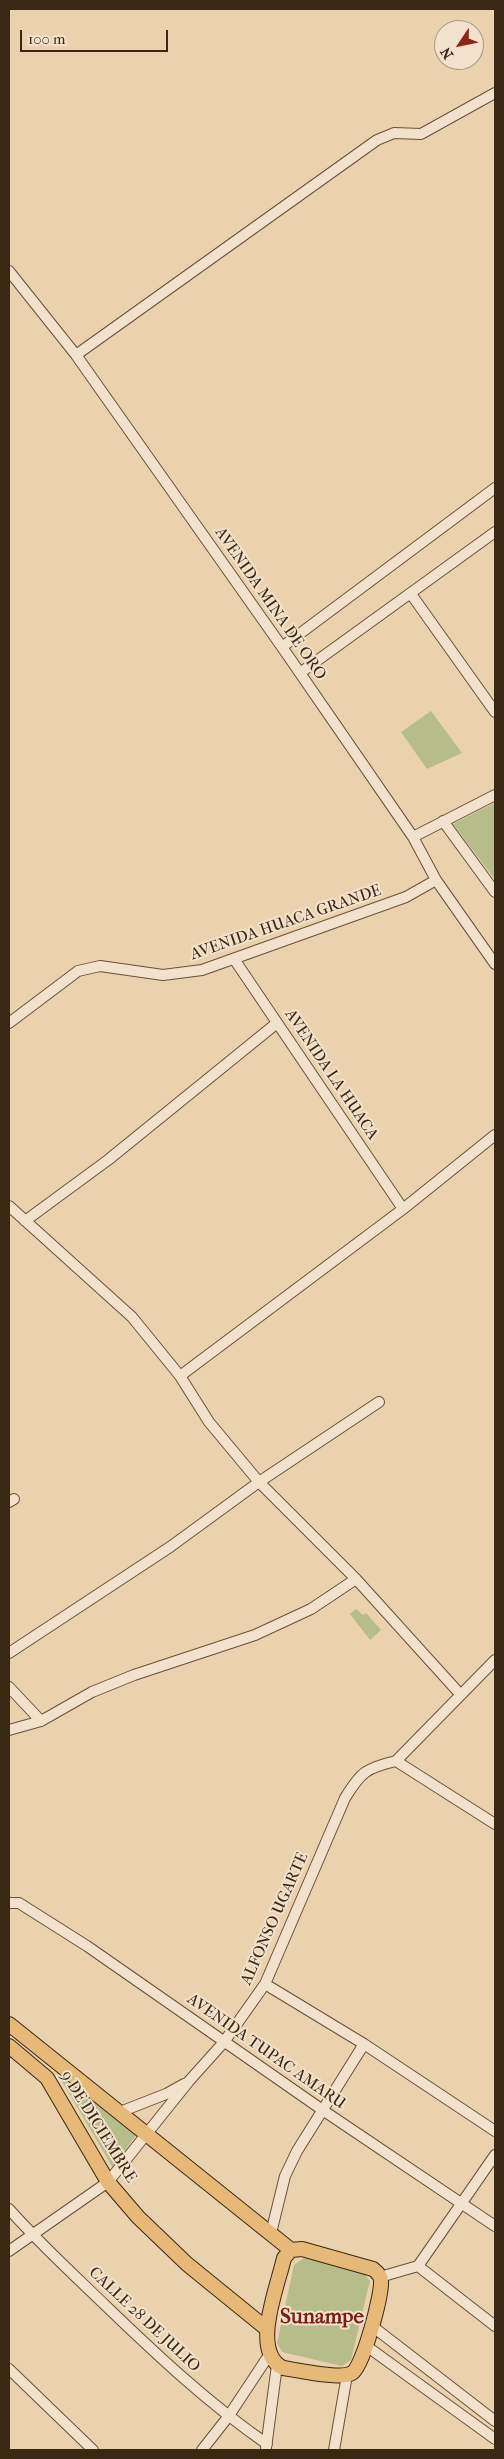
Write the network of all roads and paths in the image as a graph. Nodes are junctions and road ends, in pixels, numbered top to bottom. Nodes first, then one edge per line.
1 (495, 93) edge
2 (9, 271) edge
3 (76, 356) junction
4 (495, 488) edge
5 (495, 532) edge
6 (411, 594) junction
7 (282, 647) junction
8 (300, 673) junction
9 (495, 712) edge
10 (495, 795) edge
11 (444, 821) junction
12 (413, 837) junction
13 (436, 880) junction
14 (495, 892) edge
15 (234, 958) junction
16 (495, 964) edge
17 (9, 1023) edge
18 (277, 1023) junction
19 (495, 1135) edge
20 (9, 1206) edge
21 (403, 1209) junction
22 (25, 1221) junction
23 (180, 1376) junction
24 (378, 1402) dead end
25 (259, 1482) junction
26 (356, 1579) junction
27 (9, 1653) edge
28 (495, 1660) edge
29 (9, 1687) edge
30 (460, 1694) junction
31 (41, 1721) junction
32 (9, 1730) edge
33 (396, 1761) junction
34 (495, 1824) edge
35 (14, 1903) edge
36 (265, 1984) junction
37 (9, 2024) edge
38 (224, 2042) junction
39 (364, 2044) junction
40 (9, 2046) edge
41 (189, 2080) junction
42 (324, 2110) junction
43 (120, 2112) junction
44 (495, 2131) edge
45 (147, 2134) junction
46 (495, 2155) edge
47 (108, 2182) junction
48 (462, 2202) junction
49 (9, 2209) edge
50 (495, 2226) edge
51 (270, 2233) junction
52 (31, 2235) junction
53 (291, 2250) junction
54 (9, 2251) edge
55 (418, 2266) junction
56 (380, 2277) junction
57 (372, 2326) junction
58 (495, 2326) edge
59 (267, 2329) junction
60 (365, 2345) junction
61 (273, 2360) junction
62 (9, 2369) edge
63 (348, 2375) junction
64 (228, 2416) junction
65 (495, 2421) edge
66 (495, 2439) edge
67 (266, 2447) edge
68 (93, 2450) edge
69 (202, 2450) edge
70 (334, 2450) edge

1 - 3 street
2 - 3 street, AVENIDA MINA DE ORO
3 - 7 street, AVENIDA MINA DE ORO
4 - 7 street
5 - 6 street
6 - 8 street
6 - 9 street
7 - 8 street, AVENIDA MINA DE ORO
8 - 12 street, AVENIDA MINA DE ORO
10 - 11 street
11 - 12 street
11 - 14 street
12 - 13 street, AVENIDA MINA DE ORO
13 - 15 street, AVENIDA HUACA GRANDE
13 - 16 street, AVENIDA MINA DE ORO
15 - 17 street, AVENIDA HUACA GRANDE
15 - 18 street, AVENIDA LA HUACA
18 - 21 street, AVENIDA LA HUACA
18 - 22 street
19 - 21 street
20 - 22 street
21 - 23 street
22 - 23 street
23 - 25 street
24 - 25 street
25 - 26 street
25 - 27 street
26 - 30 street
26 - 31 street
28 - 30 street, ALFONSO UGARTE
29 - 31 street
30 - 33 street, ALFONSO UGARTE
31 - 32 street
33 - 34 street
33 - 36 street, ALFONSO UGARTE
35 - 38 street, AVENIDA TUPAC AMARU
36 - 38 street, ALFONSO UGARTE
36 - 39 street
37 - 43 main road
38 - 41 street, ALFONSO UGARTE
38 - 42 street, AVENIDA TUPAC AMARU
39 - 42 street
39 - 44 street
40 - 47 main road, 9 DE DICIEMBRE
41 - 43 street
41 - 45 street, ALFONSO UGARTE
42 - 48 street, AVENIDA TUPAC AMARU
42 - 51 street
43 - 45 main road
45 - 47 street, ALFONSO UGARTE
45 - 51 main road
46 - 48 street
47 - 52 street, ALFONSO UGARTE
47 - 59 main road, 9 DE DICIEMBRE
48 - 50 street, AVENIDA TUPAC AMARU
48 - 55 street
49 - 52 street, CALLE 28 DE JULIO
51 - 53 main road
52 - 54 street, ALFONSO UGARTE
52 - 64 street, CALLE 28 DE JULIO
53 - 56 main road
53 - 59 main road
55 - 56 street
55 - 58 street
56 - 57 main road
57 - 60 main road
57 - 65 street
59 - 61 main road
60 - 63 main road
60 - 66 street
61 - 63 main road
61 - 64 street
61 - 67 street
62 - 68 street
63 - 70 street
64 - 67 street, CALLE 28 DE JULIO
64 - 69 street

